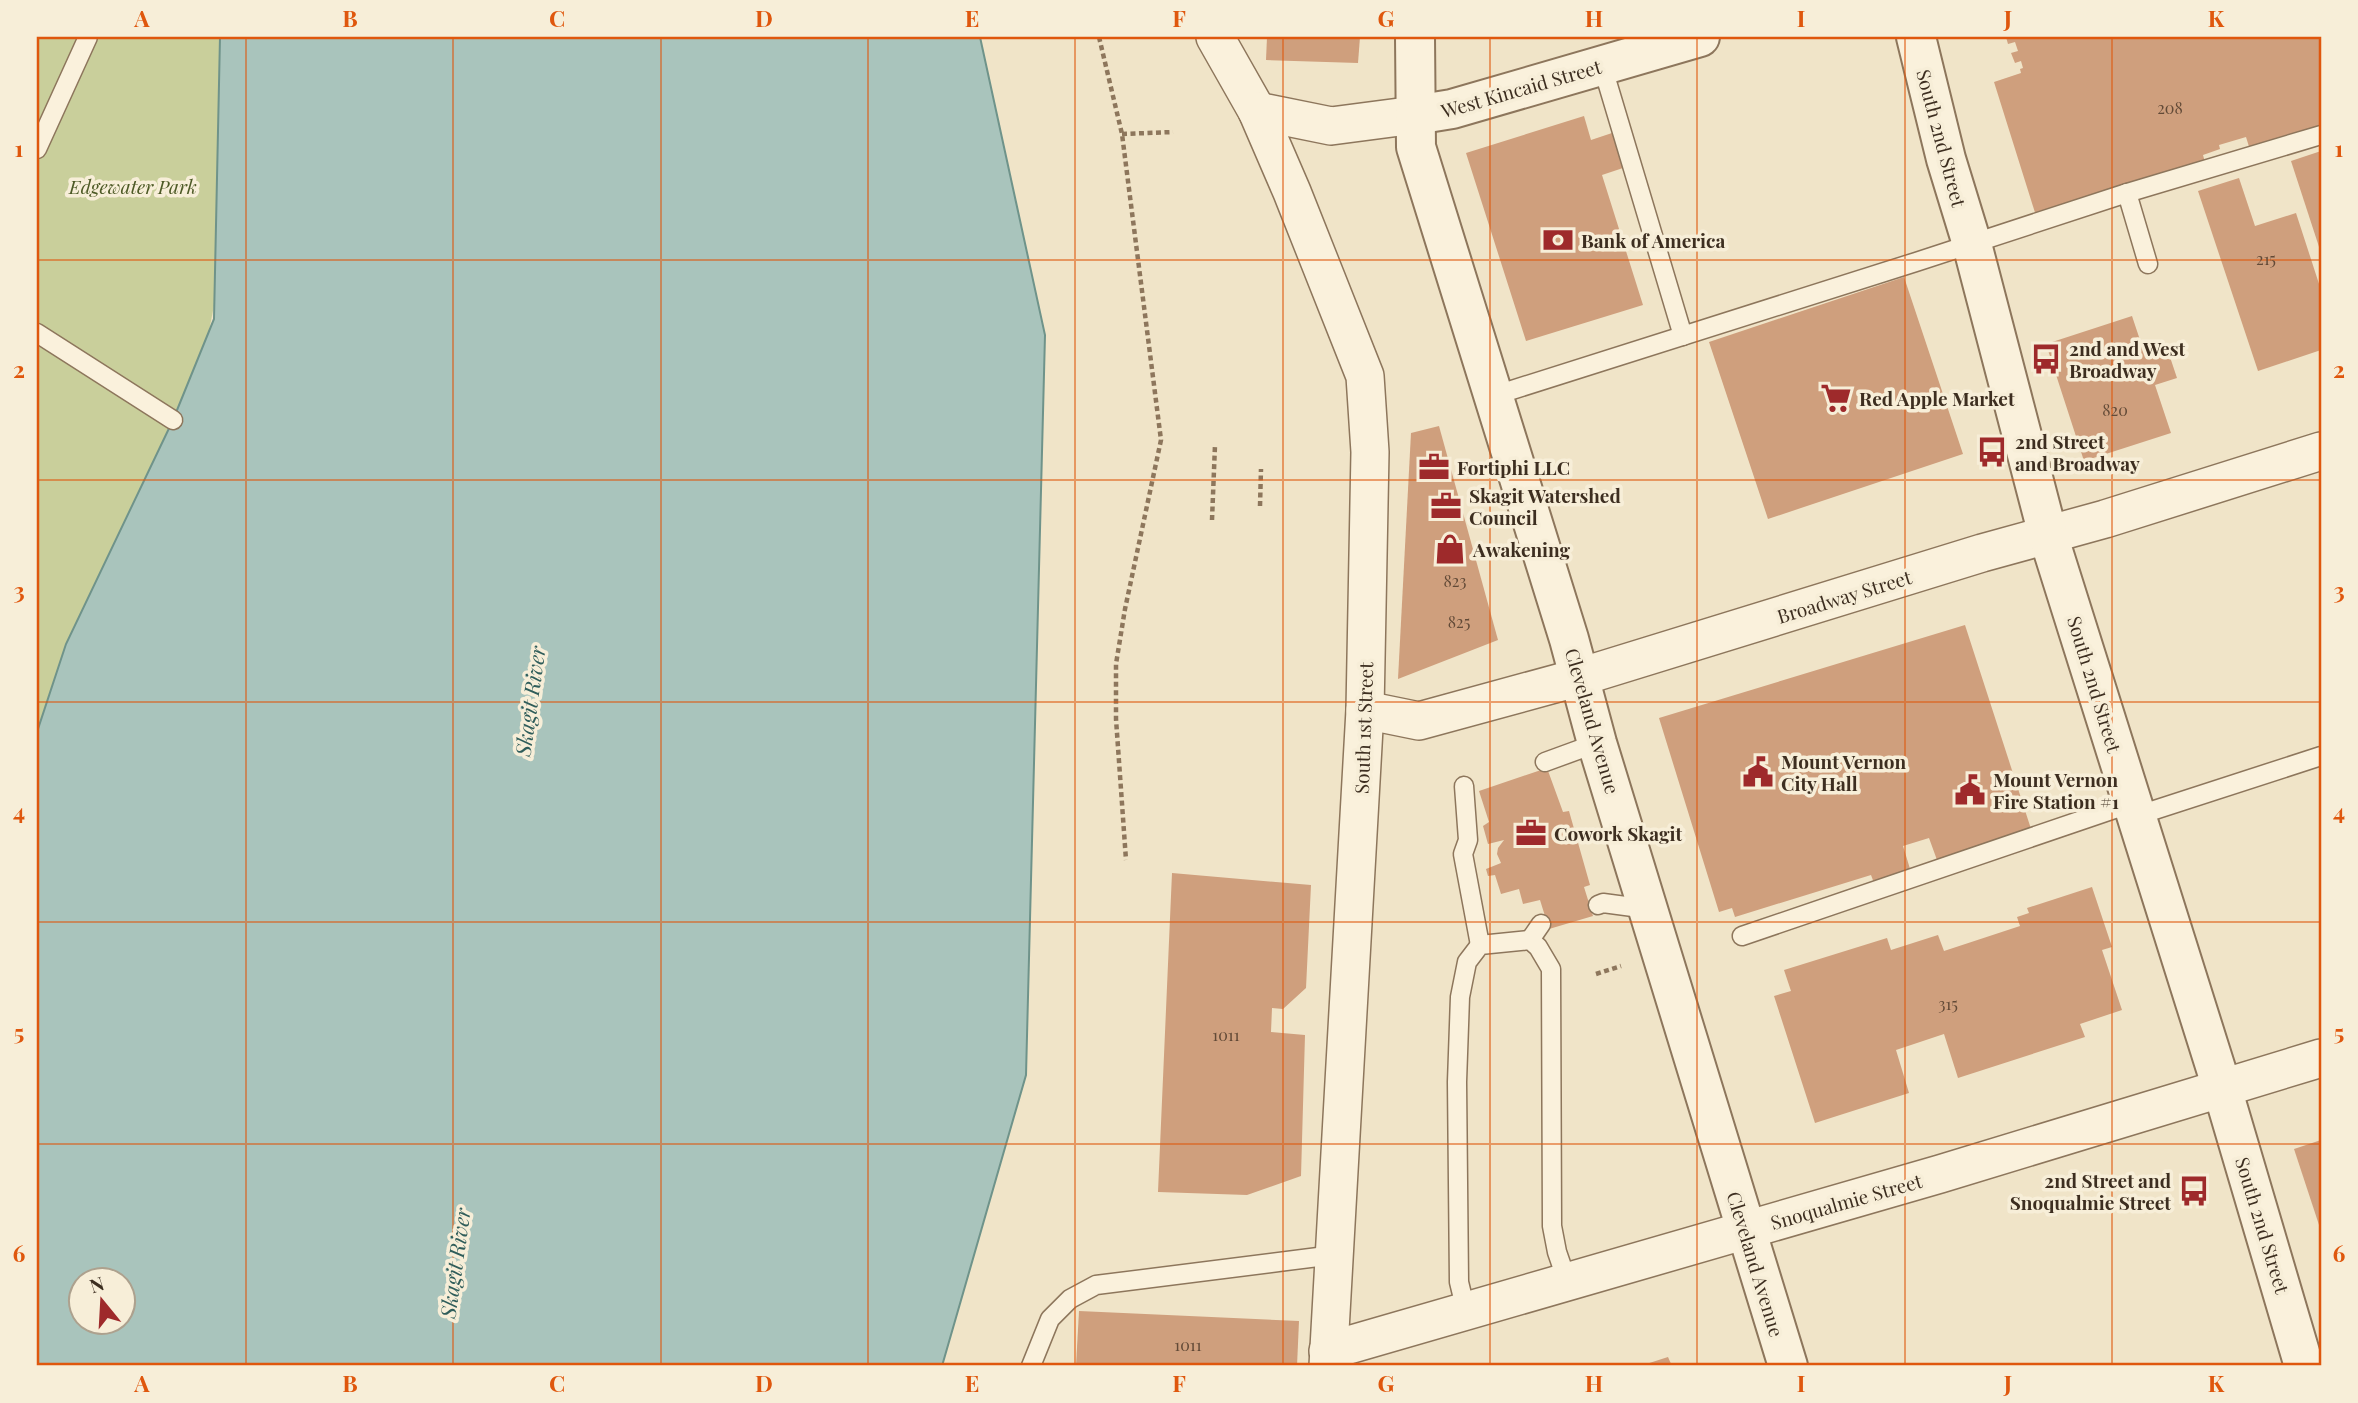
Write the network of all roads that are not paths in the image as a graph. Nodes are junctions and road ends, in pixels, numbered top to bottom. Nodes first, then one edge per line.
1 (88, 37) edge
2 (1215, 37) edge
3 (1415, 37) edge
4 (1700, 37) edge
5 (1916, 37) edge
6 (1602, 65) junction
7 (1257, 111) junction
8 (1415, 115) junction
9 (2321, 135) edge
10 (37, 149) edge
11 (2127, 193) junction
12 (1972, 244) junction
13 (2148, 264) dead end
14 (37, 333) edge
15 (1684, 336) junction
16 (1493, 396) junction
17 (173, 420) dead end
18 (2321, 451) edge
19 (2048, 535) junction
20 (1580, 677) junction
21 (1365, 710) junction
22 (1597, 743) junction
23 (2321, 756) edge
24 (1545, 762) dead end
25 (1464, 786) dead end
26 (2134, 809) junction
27 (1598, 905) dead end
28 (1648, 909) junction
29 (1541, 924) dead end
30 (1742, 936) dead end
31 (1530, 940) junction
32 (1480, 945) junction
33 (2321, 1058) edge
34 (2222, 1088) junction
35 (1745, 1229) junction
36 (1334, 1255) junction
37 (1567, 1281) junction
38 (1466, 1311) junction
39 (1328, 1359) edge
40 (1031, 1366) edge
41 (1788, 1366) edge
42 (2304, 1366) edge

1 - 10 lane
2 - 7 street, South 1st Street
3 - 8 street
4 - 6 street, West Kincaid Street
5 - 12 street, South 2nd Street
6 - 8 street, West Kincaid Street
6 - 15 lane
7 - 8 street, West Kincaid Street
7 - 21 street, South 1st Street
8 - 16 street, Cleveland Avenue
9 - 11 lane
11 - 12 lane
11 - 13 lane
12 - 15 lane
12 - 19 street, South 2nd Street
14 - 17 lane
15 - 16 lane
16 - 20 street, Cleveland Avenue
18 - 19 street, Broadway Street
19 - 20 street, Broadway Street
19 - 26 street, South 2nd Street
20 - 21 street, Broadway Street
20 - 22 street, Cleveland Avenue
21 - 36 street, South 1st Street
22 - 24 lane
22 - 28 street, Cleveland Avenue
23 - 26 lane
25 - 32 lane
26 - 30 lane
26 - 34 street, South 2nd Street
27 - 28 lane
28 - 35 street, Cleveland Avenue
29 - 31 lane
31 - 32 lane
31 - 37 lane
32 - 38 lane
33 - 34 street, Snoqualmie Street
34 - 35 street, Snoqualmie Street
34 - 42 street, South 2nd Street
35 - 37 street, Snoqualmie Street
35 - 41 street, Cleveland Avenue
36 - 39 street, South 1st Street
36 - 40 lane
37 - 38 street, Snoqualmie Street
38 - 39 street, Snoqualmie Street

